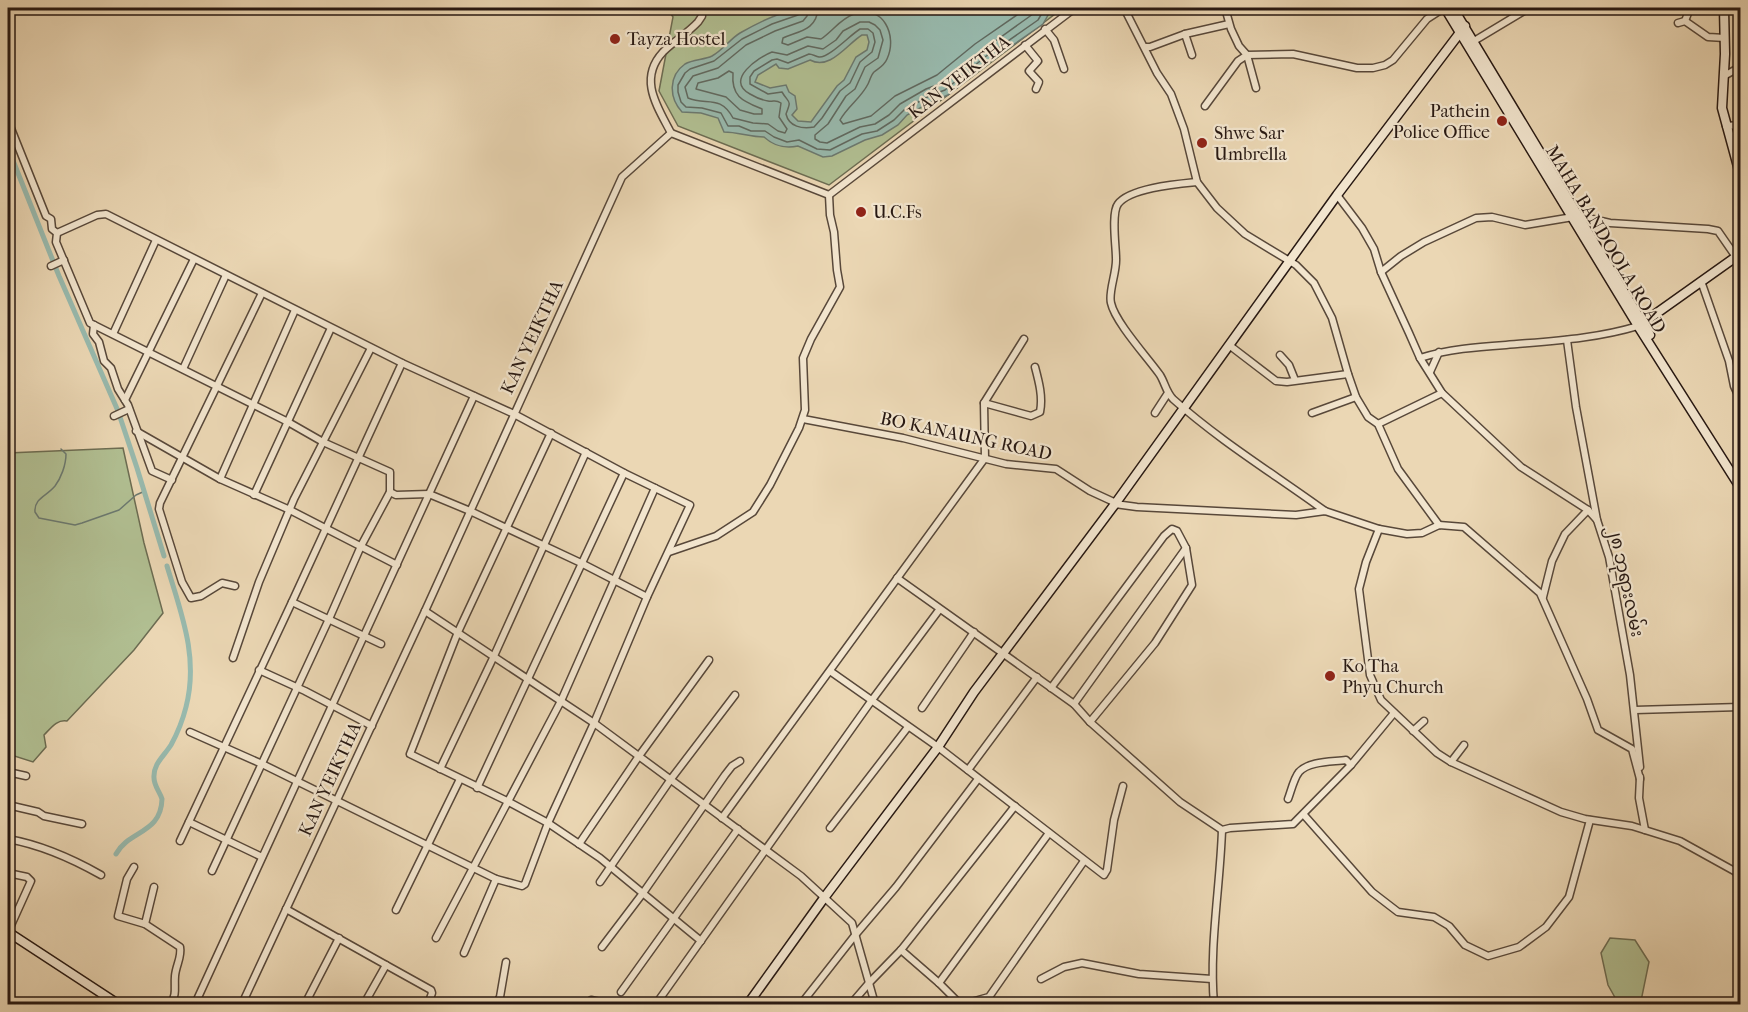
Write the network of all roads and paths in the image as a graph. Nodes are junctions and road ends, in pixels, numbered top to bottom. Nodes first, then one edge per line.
1 (701, 8) edge
2 (1075, 8) edge
3 (1124, 8) edge
4 (1225, 8) edge
5 (1445, 8) edge
6 (1453, 8) edge
7 (1529, 8) edge
8 (1690, 8) edge
9 (1724, 8) edge
10 (1685, 21) junction
11 (1678, 23) dead end
12 (1228, 24) junction
13 (1045, 29) junction
14 (1463, 29) junction
15 (1185, 34) junction
16 (1725, 38) junction
17 (1474, 41) junction
18 (1025, 45) junction
19 (1145, 47) junction
20 (1192, 55) dead end
21 (1247, 55) junction
22 (1740, 67) edge
23 (1064, 69) dead end
24 (1724, 76) junction
25 (1040, 84) dead end
26 (1256, 88) dead end
27 (1205, 106) dead end
28 (8, 121) edge
29 (1740, 125) edge
30 (1726, 126) junction
31 (671, 133) junction
32 (11, 140) edge
33 (1740, 174) edge
34 (1197, 182) junction
35 (829, 195) junction
36 (1337, 195) junction
37 (1575, 216) junction
38 (57, 233) junction
39 (156, 240) junction
40 (1738, 256) edge
41 (194, 259) junction
42 (62, 261) junction
43 (1290, 262) junction
44 (51, 266) dead end
45 (1381, 272) junction
46 (226, 275) junction
47 (1701, 281) junction
48 (262, 293) junction
49 (295, 310) junction
50 (1640, 324) junction
51 (94, 325) junction
52 (331, 328) junction
53 (113, 334) junction
54 (1024, 339) dead end
55 (1567, 340) junction
56 (1229, 345) junction
57 (371, 348) junction
58 (149, 352) junction
59 (1439, 352) junction
60 (1280, 355) dead end
61 (1420, 358) junction
62 (402, 363) junction
63 (1035, 367) dead end
64 (183, 369) junction
65 (1430, 372) junction
66 (1347, 374) junction
67 (1295, 380) junction
68 (217, 387) junction
69 (1168, 393) junction
70 (1442, 393) junction
71 (474, 396) junction
72 (1356, 397) junction
73 (1740, 399) edge
74 (125, 400) junction
75 (984, 403) junction
76 (252, 405) junction
77 (1183, 409) junction
78 (127, 410) junction
79 (1155, 413) dead end
80 (1312, 413) dead end
81 (514, 414) junction
82 (114, 416) dead end
83 (803, 419) junction
84 (288, 422) junction
85 (1378, 424) junction
86 (136, 430) junction
87 (551, 433) junction
88 (323, 442) junction
89 (586, 452) junction
90 (358, 457) junction
91 (183, 458) junction
92 (985, 458) junction
93 (624, 473) junction
94 (1740, 477) edge
95 (220, 478) junction
96 (172, 480) junction
97 (1740, 487) edge
98 (655, 488) junction
99 (390, 492) junction
100 (429, 494) junction
101 (254, 495) junction
102 (1116, 503) junction
103 (290, 510) junction
104 (1588, 510) junction
105 (470, 511) junction
106 (1325, 511) junction
107 (1597, 520) junction
108 (1439, 525) junction
109 (507, 527) junction
110 (325, 528) junction
111 (1379, 529) junction
112 (543, 545) junction
113 (361, 546) junction
114 (1186, 548) junction
115 (669, 552) junction
116 (582, 563) junction
117 (397, 565) junction
118 (897, 578) junction
119 (613, 581) junction
120 (235, 586) dead end
121 (647, 597) junction
122 (1543, 597) junction
123 (292, 603) junction
124 (939, 610) junction
125 (425, 611) junction
126 (329, 619) junction
127 (458, 632) junction
128 (974, 632) junction
129 (365, 637) junction
130 (381, 644) dead end
131 (1004, 653) junction
132 (494, 656) junction
133 (233, 658) dead end
134 (709, 660) dead end
135 (259, 670) junction
136 (830, 671) junction
137 (1037, 677) junction
138 (527, 678) junction
139 (297, 687) junction
140 (1051, 688) junction
141 (735, 695) dead end
142 (872, 700) junction
143 (561, 701) junction
144 (1074, 704) junction
145 (333, 705) junction
146 (1740, 707) edge
147 (922, 708) dead end
148 (1635, 710) junction
149 (1394, 713) junction
150 (1090, 722) junction
151 (1424, 722) dead end
152 (594, 723) junction
153 (372, 726) junction
154 (908, 727) junction
155 (1413, 731) junction
156 (190, 732) dead end
157 (1464, 745) dead end
158 (225, 747) junction
159 (938, 747) junction
160 (639, 756) junction
161 (740, 761) dead end
162 (1451, 762) junction
163 (262, 764) junction
164 (1351, 765) junction
165 (440, 769) junction
166 (968, 770) junction
167 (8, 772) edge
168 (26, 776) dead end
169 (460, 779) junction
170 (671, 779) junction
171 (978, 779) junction
172 (1640, 779) junction
173 (298, 782) junction
174 (1123, 786) dead end
175 (477, 788) junction
176 (1288, 799) dead end
177 (337, 801) junction
178 (507, 801) junction
179 (8, 805) edge
180 (705, 805) junction
181 (1015, 806) junction
182 (1304, 815) junction
183 (722, 818) junction
184 (1590, 820) junction
185 (189, 822) junction
186 (548, 823) junction
187 (82, 824) dead end
188 (830, 828) dead end
189 (738, 829) junction
190 (1222, 830) junction
191 (1646, 830) junction
192 (1048, 833) junction
193 (8, 839) edge
194 (180, 841) dead end
195 (226, 841) junction
196 (579, 844) junction
197 (427, 845) junction
198 (766, 849) junction
199 (262, 857) junction
200 (1084, 861) junction
201 (472, 866) junction
202 (610, 866) junction
203 (134, 867) dead end
204 (212, 871) dead end
205 (1738, 871) edge
206 (8, 873) edge
207 (101, 875) dead end
208 (496, 879) junction
209 (600, 882) dead end
210 (1740, 882) edge
211 (154, 887) dead end
212 (643, 893) junction
213 (824, 898) junction
214 (286, 909) junction
215 (396, 910) dead end
216 (673, 918) junction
217 (144, 924) junction
218 (8, 932) edge
219 (856, 934) junction
220 (339, 938) junction
221 (436, 938) dead end
222 (701, 941) junction
223 (602, 947) dead end
224 (901, 950) junction
225 (464, 953) dead end
226 (506, 962) dead end
227 (386, 965) junction
228 (1041, 979) dead end
229 (1212, 980) junction
230 (869, 983) junction
231 (939, 983) junction
232 (621, 992) dead end
233 (591, 1000) dead end
234 (118, 1005) edge
235 (171, 1005) edge
236 (195, 1005) edge
237 (242, 1005) edge
238 (305, 1005) edge
239 (364, 1005) edge
240 (428, 1005) edge
241 (496, 1005) edge
242 (609, 1005) edge
243 (656, 1005) edge
244 (748, 1005) edge
245 (801, 1005) edge
246 (851, 1005) edge
247 (875, 1005) edge
248 (962, 1005) edge
249 (1214, 1005) edge

1 - 31 street
2 - 13 street, KAN YEIKTHA
3 - 19 street
4 - 12 street
5 - 14 street, MAHA BANDOOLA ROAD
5 - 21 street
6 - 14 street, MAHA BANDOOLA ROAD
7 - 17 street
8 - 10 street
9 - 16 street
10 - 11 street
10 - 16 street
12 - 15 street
12 - 21 street
13 - 18 street, KAN YEIKTHA
13 - 23 street
14 - 17 street, MAHA BANDOOLA ROAD
14 - 36 street
14 - 37 street, MAHA BANDOOLA ROAD
15 - 19 street
15 - 20 street
16 - 24 street
17 - 37 street, MAHA BANDOOLA ROAD
18 - 25 street
18 - 35 street, KAN YEIKTHA
19 - 34 street
21 - 26 street
21 - 27 street
22 - 24 street
24 - 30 street
28 - 32 street
29 - 30 street
30 - 33 street
31 - 35 street
31 - 81 street, KAN YEIKTHA
32 - 38 street
34 - 43 street
34 - 69 street
35 - 83 street
36 - 43 street
36 - 45 street
37 - 40 street
37 - 45 street
37 - 50 street, MAHA BANDOOLA ROAD
38 - 39 street
38 - 42 street
39 - 41 street
39 - 53 street
40 - 47 street
41 - 46 street
41 - 58 street
42 - 44 street
42 - 51 street
43 - 56 street
43 - 66 street
45 - 61 street
46 - 48 street
46 - 64 street
47 - 50 street
47 - 73 street
48 - 49 street
48 - 68 street
49 - 52 street
49 - 76 street
50 - 55 street
50 - 94 street, MAHA BANDOOLA ROAD
50 - 97 street, MAHA BANDOOLA ROAD
51 - 53 street
51 - 74 street
52 - 57 street
52 - 84 street
53 - 58 street
54 - 75 street
55 - 59 street
55 - 107 street, ၂၈ ဘုရားလမ်း
56 - 67 street
56 - 77 street
57 - 62 street
57 - 88 street
58 - 64 street
58 - 74 street
59 - 61 street
59 - 65 street
60 - 67 street
61 - 65 street
62 - 71 street
62 - 90 street
63 - 75 street
64 - 68 street
65 - 70 street
66 - 67 street
66 - 72 street
68 - 76 street
68 - 91 street
69 - 77 street
69 - 79 street
70 - 85 street
70 - 104 street
71 - 81 street
71 - 100 street
72 - 80 street
72 - 85 street
74 - 78 street
75 - 92 street
76 - 84 street
76 - 95 street
77 - 102 street
77 - 106 street
78 - 82 street
78 - 86 street
81 - 87 street
81 - 105 street, KAN YEIKTHA
83 - 92 street, BO KANAUNG ROAD
83 - 115 street
84 - 88 street
84 - 101 street
85 - 108 street
86 - 91 street
86 - 96 street
87 - 89 street
87 - 109 street
88 - 90 street
88 - 103 street
89 - 93 street
89 - 112 street
90 - 99 street
90 - 110 street
91 - 95 street
91 - 96 street
92 - 102 street, BO KANAUNG ROAD
92 - 118 street
93 - 98 street
93 - 116 street
95 - 101 street
96 - 120 street
98 - 115 street
98 - 119 street
99 - 100 street
99 - 113 street
100 - 105 street
100 - 117 street
101 - 103 street
102 - 106 street, BO KANAUNG ROAD
102 - 131 street
103 - 110 street
103 - 133 street
104 - 107 street
104 - 122 street
105 - 109 street
105 - 125 street, KAN YEIKTHA
106 - 111 street, BO KANAUNG ROAD
107 - 148 street, ၂၈ ဘုရားလမ်း
108 - 111 street, BO KANAUNG ROAD
108 - 122 street
109 - 112 street
109 - 127 street
110 - 113 street
110 - 123 street
111 - 149 street
112 - 116 street
112 - 132 street
113 - 117 street
113 - 126 street
114 - 140 street
114 - 144 street
114 - 150 street
115 - 121 street
116 - 119 street
116 - 138 street
117 - 129 street
118 - 124 street
118 - 136 street
119 - 121 street
119 - 143 street
121 - 152 street
122 - 172 street
123 - 126 street
123 - 135 street
124 - 128 street
124 - 142 street
125 - 127 street
125 - 153 street, KAN YEIKTHA
126 - 129 street
126 - 139 street
127 - 132 street
127 - 165 street
128 - 131 street
128 - 147 street
129 - 130 street
129 - 145 street
131 - 137 street
131 - 159 street
132 - 138 street
132 - 165 street
134 - 160 street
135 - 139 street
135 - 158 street
136 - 142 street
136 - 183 street
137 - 140 street
137 - 166 street
138 - 143 street
138 - 175 street
139 - 145 street
139 - 163 street
140 - 144 street
141 - 170 street
142 - 154 street
142 - 198 street
143 - 152 street
143 - 178 street
144 - 150 street
145 - 153 street
145 - 173 street
146 - 148 street
148 - 172 street, ၂၈ ဘုရားလမ်း
149 - 155 street
149 - 164 street
150 - 190 street
151 - 155 street
152 - 160 street
152 - 186 street
153 - 177 street, KAN YEIKTHA
154 - 159 street
154 - 188 street
155 - 162 street
156 - 158 street
157 - 162 street
158 - 163 street
158 - 185 street
159 - 166 street
159 - 213 street
160 - 170 street
160 - 196 street
161 - 180 street
162 - 184 street
163 - 173 street
163 - 195 street
164 - 176 street
164 - 182 street
165 - 169 street
166 - 171 street
167 - 168 street
169 - 175 street
169 - 197 street
170 - 180 street
170 - 202 street
171 - 181 street
171 - 219 street
172 - 191 street, ၂၈ ဘုရားလမ်း
173 - 177 street
173 - 199 street
174 - 200 street
175 - 178 street
177 - 197 street
177 - 214 street, KAN YEIKTHA
178 - 186 street
178 - 201 street
179 - 187 street
180 - 183 street
180 - 212 street
181 - 192 street
181 - 224 street
182 - 184 street
182 - 190 street
183 - 189 street
184 - 191 street
185 - 194 street
185 - 195 street
186 - 196 street
186 - 208 street
189 - 198 street
189 - 216 street
190 - 229 street
191 - 205 street
192 - 200 street
192 - 231 street
193 - 207 street
195 - 199 street
195 - 204 street
196 - 202 street
197 - 201 street
197 - 215 street
198 - 213 street
198 - 222 street
199 - 236 street
200 - 248 street
201 - 208 street
201 - 221 street
202 - 209 street
202 - 212 street
203 - 217 street
205 - 210 street
206 - 218 street
208 - 225 street
211 - 217 street
212 - 216 street
212 - 223 street
213 - 219 street
213 - 244 street
214 - 220 street
214 - 237 street, KAN YEIKTHA
216 - 222 street
216 - 232 street
217 - 235 street
218 - 234 street
219 - 230 street
219 - 245 street
220 - 227 street
220 - 238 street
222 - 243 street
224 - 230 street
224 - 231 street
226 - 241 street
227 - 239 street
227 - 240 street
228 - 229 street
229 - 249 street
230 - 246 street
230 - 247 street
231 - 248 street
233 - 242 street

